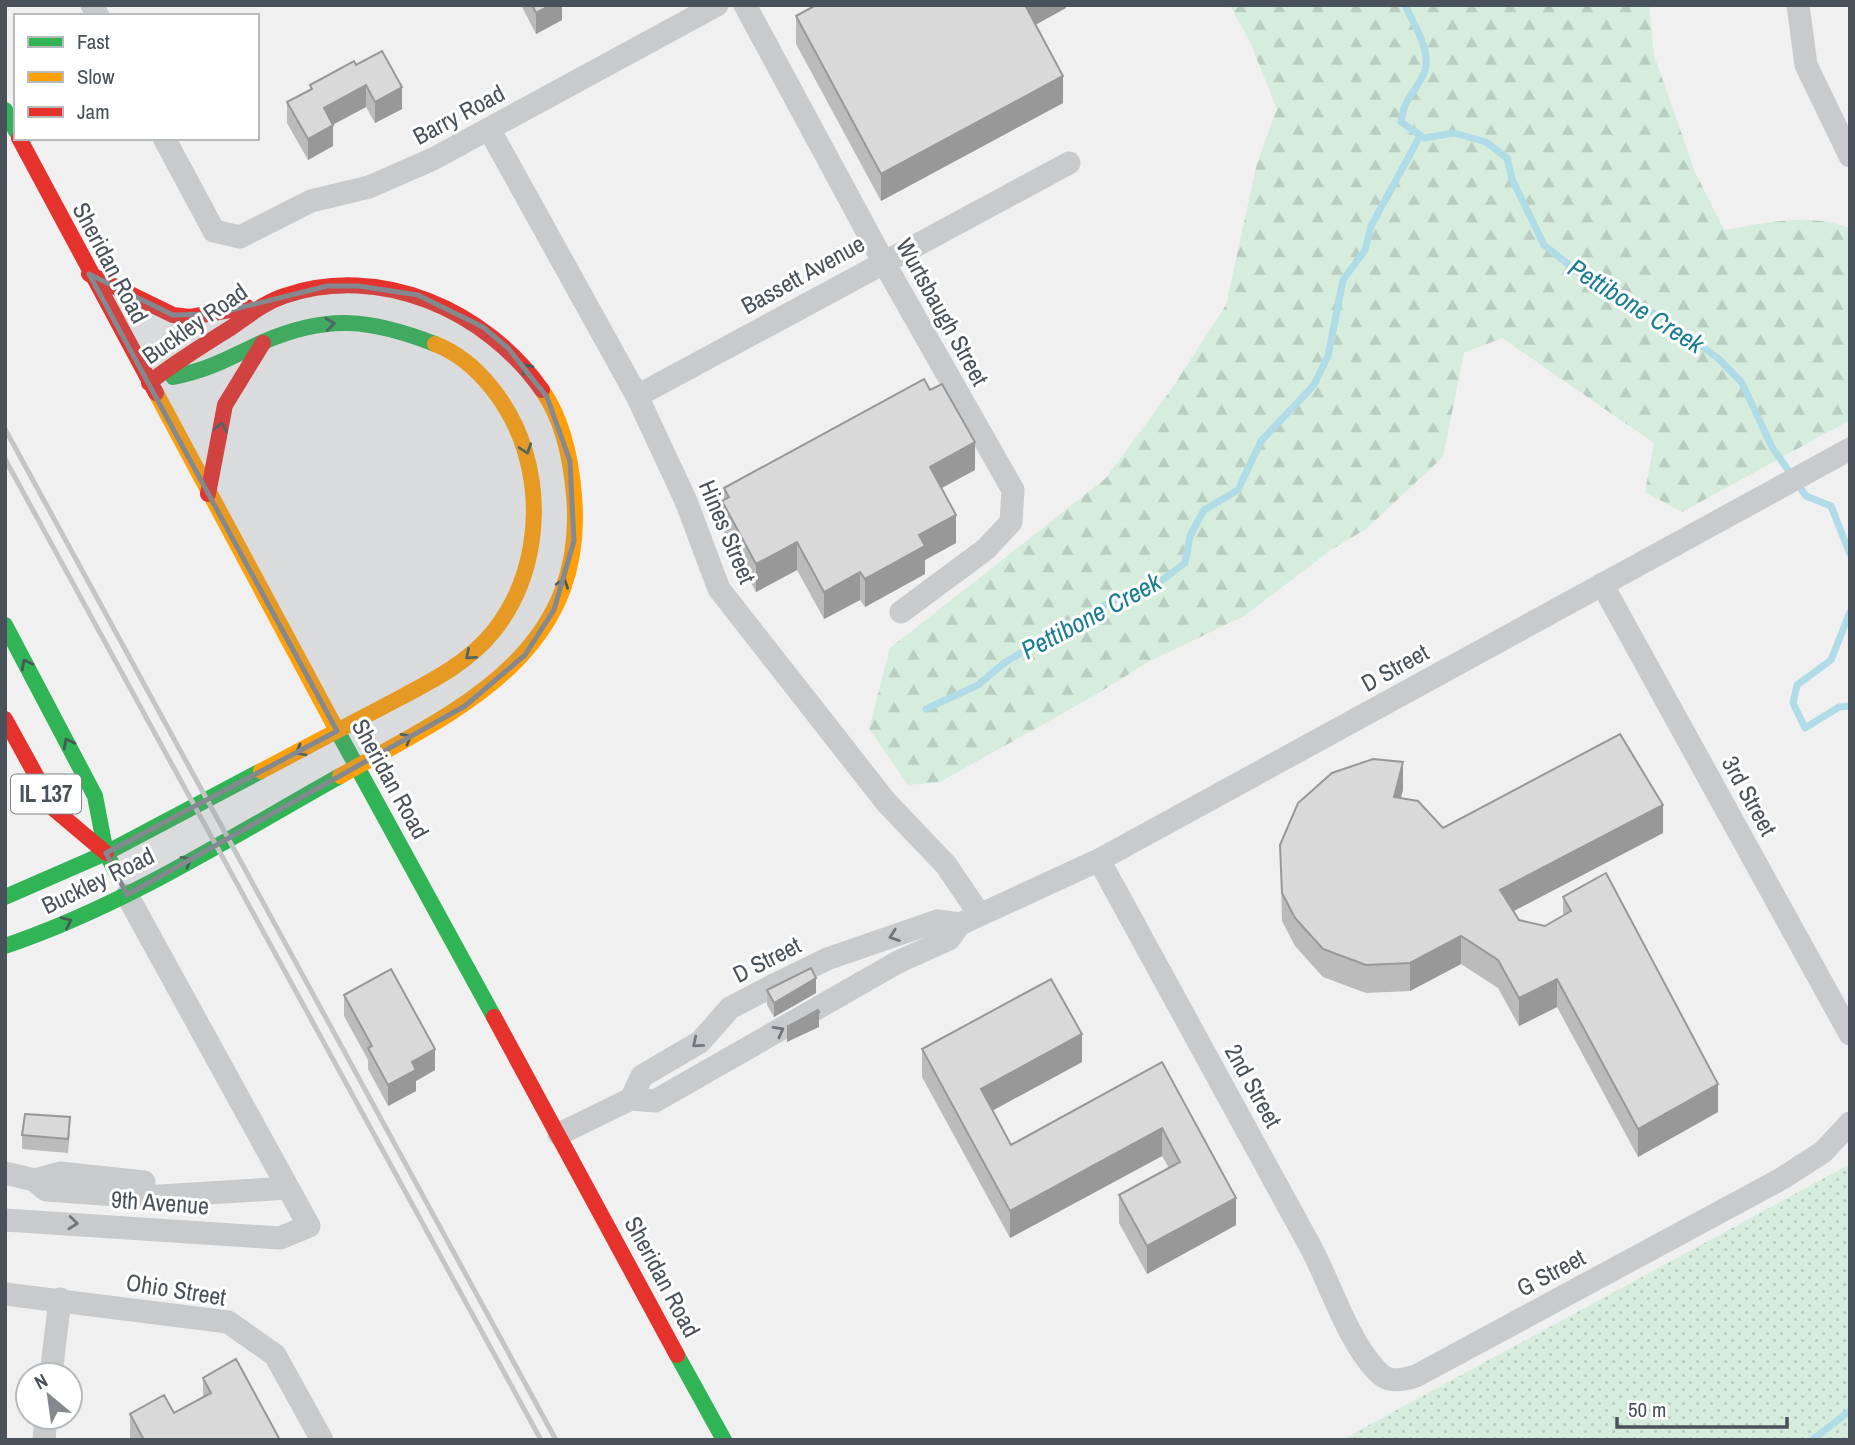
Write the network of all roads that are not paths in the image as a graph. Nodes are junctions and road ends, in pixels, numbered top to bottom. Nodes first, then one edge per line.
1 (717, 5) edge
2 (746, 5) edge
3 (1798, 5) edge
4 (5, 110) edge
5 (14, 127) edge
6 (489, 129) junction
7 (20, 140) edge
8 (165, 140) edge
9 (1850, 156) edge
10 (1069, 163) dead end
11 (883, 261) junction
12 (89, 274) junction
13 (263, 303) junction
14 (264, 342) junction
15 (149, 383) junction
16 (637, 396) junction
17 (1850, 449) edge
18 (208, 494) junction
19 (1602, 584) junction
20 (901, 612) dead end
21 (5, 625) edge
22 (5, 719) edge
23 (106, 853) junction
24 (1099, 860) junction
25 (127, 895) junction
26 (5, 897) edge
27 (970, 919) junction
28 (5, 946) edge
29 (1850, 1034) edge
30 (631, 1099) junction
31 (1850, 1123) edge
32 (559, 1134) junction
33 (5, 1174) edge
34 (288, 1188) junction
35 (5, 1220) edge
36 (5, 1294) edge
37 (60, 1300) junction
38 (1357, 1340) joint
39 (53, 1361) edge
40 (322, 1440) edge
41 (724, 1440) edge

1 - 6 street, Barry Road
2 - 11 street, Wurtsbaugh Street
3 - 9 street
4 - 5 main road
6 - 8 street, Barry Road
6 - 16 street, Hines Street
7 - 12 main road, Sheridan Road
10 - 11 street, Bassett Avenue
11 - 16 street, Bassett Avenue
11 - 20 street, Wurtsbaugh Street
12 - 13 main road
12 - 15 main road, Sheridan Road
13 - 15 main road, Buckley Road
25 -> 13 main road, Buckley Road
14 - 15 main road, Buckley Road
18 -> 14 main road
14 -> 23 main road, Buckley Road
15 - 18 main road, Sheridan Road
16 - 27 street, Hines Street
17 - 19 street, D Street
18 - 32 main road, Sheridan Road
19 - 24 street, D Street
19 - 29 street, 3rd Street
23 -> 21 main road, IL 137
22 - 23 main road, IL 137
23 - 25 main road, IL 137
23 - 26 main road, Buckley Road
24 - 27 street, D Street
24 - 38 street, 2nd Street
28 -> 25 main road, Buckley Road
25 - 34 street
30 -> 27 street, D Street
27 -> 30 street, D Street
30 - 32 street, D Street
31 - 38 street, G Street
32 - 41 main road, Sheridan Road
33 - 34 street, 9th Avenue
35 -> 34 street, 9th Avenue
36 - 37 street, Ohio Street
37 - 39 street
37 - 40 street, Ohio Street

